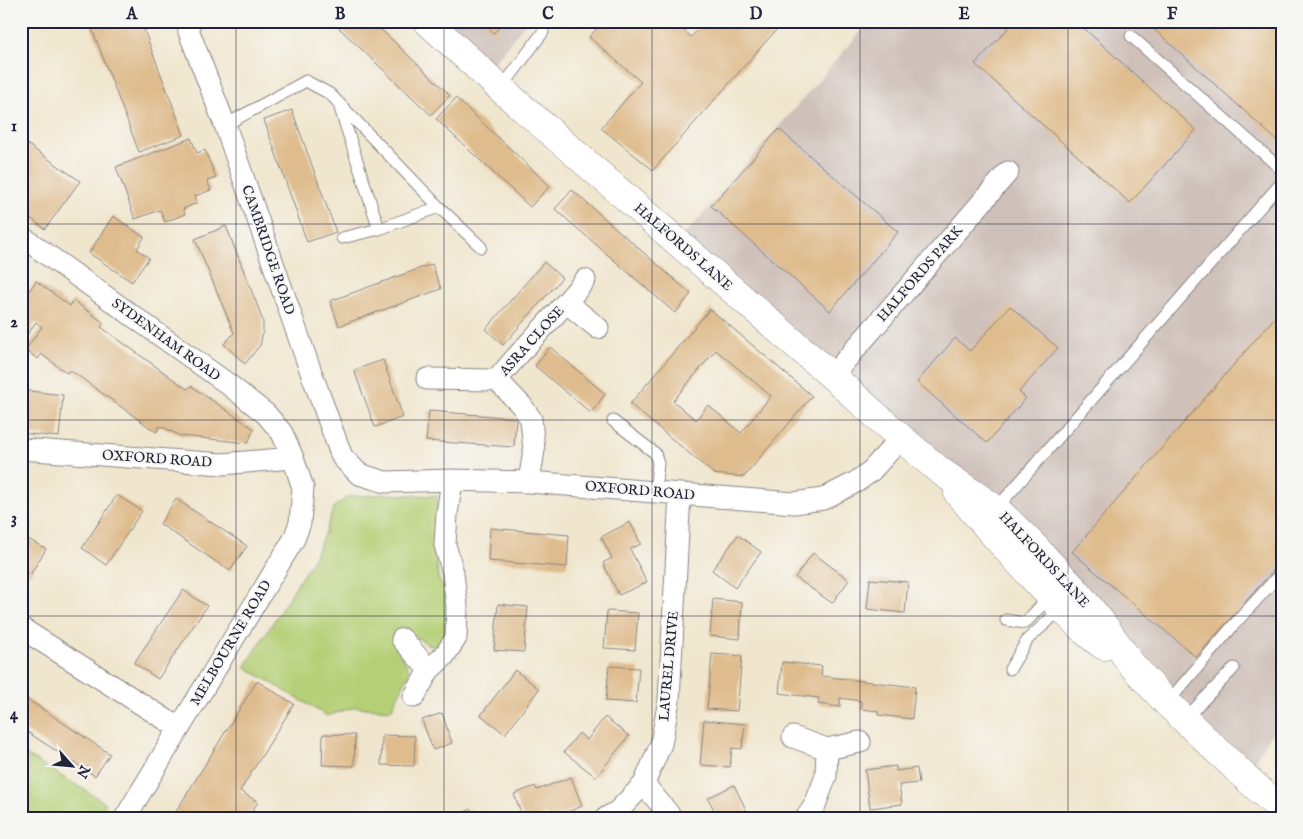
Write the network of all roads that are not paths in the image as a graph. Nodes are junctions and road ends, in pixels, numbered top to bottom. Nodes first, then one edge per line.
1 (188, 21) edge
2 (427, 21) edge
3 (543, 32) dead end
4 (1131, 36) dead end
5 (501, 89) junction
6 (339, 104) junction
7 (225, 125) junction
8 (1282, 170) edge
9 (1008, 172) dead end
10 (1282, 182) edge
11 (439, 207) junction
12 (378, 229) junction
13 (21, 236) edge
14 (342, 238) dead end
15 (481, 247) dead end
16 (585, 280) dead end
17 (567, 303) junction
18 (598, 328) dead end
19 (832, 376) junction
20 (427, 379) dead end
21 (496, 380) junction
22 (613, 421) dead end
23 (901, 438) junction
24 (21, 449) edge
25 (293, 458) junction
26 (940, 472) junction
27 (358, 474) joint
28 (452, 480) junction
29 (529, 482) junction
30 (655, 492) junction
31 (680, 494) junction
32 (996, 508) junction
33 (1282, 572) edge
34 (1063, 593) junction
35 (1006, 620) dead end
36 (21, 628) edge
37 (402, 639) dead end
38 (1234, 668) dead end
39 (1010, 669) dead end
40 (429, 670) junction
41 (414, 696) dead end
42 (1176, 712) junction
43 (179, 728) junction
44 (793, 737) dead end
45 (860, 742) dead end
46 (827, 749) junction
47 (644, 784) junction
48 (1282, 810) edge
49 (125, 818) edge
50 (606, 818) edge
51 (672, 818) edge
52 (806, 818) edge

1 - 7 street, CAMBRIDGE ROAD
2 - 5 street, HALFORDS LANE
3 - 5 lane
4 - 8 lane
5 - 19 street, HALFORDS LANE
6 - 7 lane
6 - 11 lane
6 - 12 lane
7 - 27 street, CAMBRIDGE ROAD
9 - 19 street, HALFORDS PARK
10 - 32 lane
11 - 12 lane
11 - 15 lane
12 - 14 lane
13 - 25 street, SYDENHAM ROAD
16 - 17 street, ASRA CLOSE
17 - 18 street, ASRA CLOSE
17 - 21 street, ASRA CLOSE
19 - 23 street, HALFORDS LANE
20 - 21 street
21 - 29 street
22 - 30 lane
23 - 26 street, HALFORDS LANE
23 - 31 street, OXFORD ROAD
24 - 25 street, OXFORD ROAD
25 - 43 street, MELBOURNE ROAD
26 - 32 street, HALFORDS LANE
26 - 34 street, HALFORDS LANE
27 - 28 street, OXFORD ROAD
28 - 29 street, OXFORD ROAD
28 - 40 street
29 - 30 street, OXFORD ROAD
30 - 31 street, OXFORD ROAD
31 - 47 street, LAUREL DRIVE
32 - 34 street, HALFORDS LANE
33 - 42 lane
34 - 35 lane
34 - 39 lane
34 - 42 street, HALFORDS LANE
36 - 43 street
37 - 40 street
38 - 42 lane
40 - 41 street
42 - 48 street, HALFORDS LANE, bridge
43 - 49 street, MELBOURNE ROAD
44 - 46 street
45 - 46 street
46 - 52 street
47 - 50 street, LAUREL DRIVE
47 - 51 street

